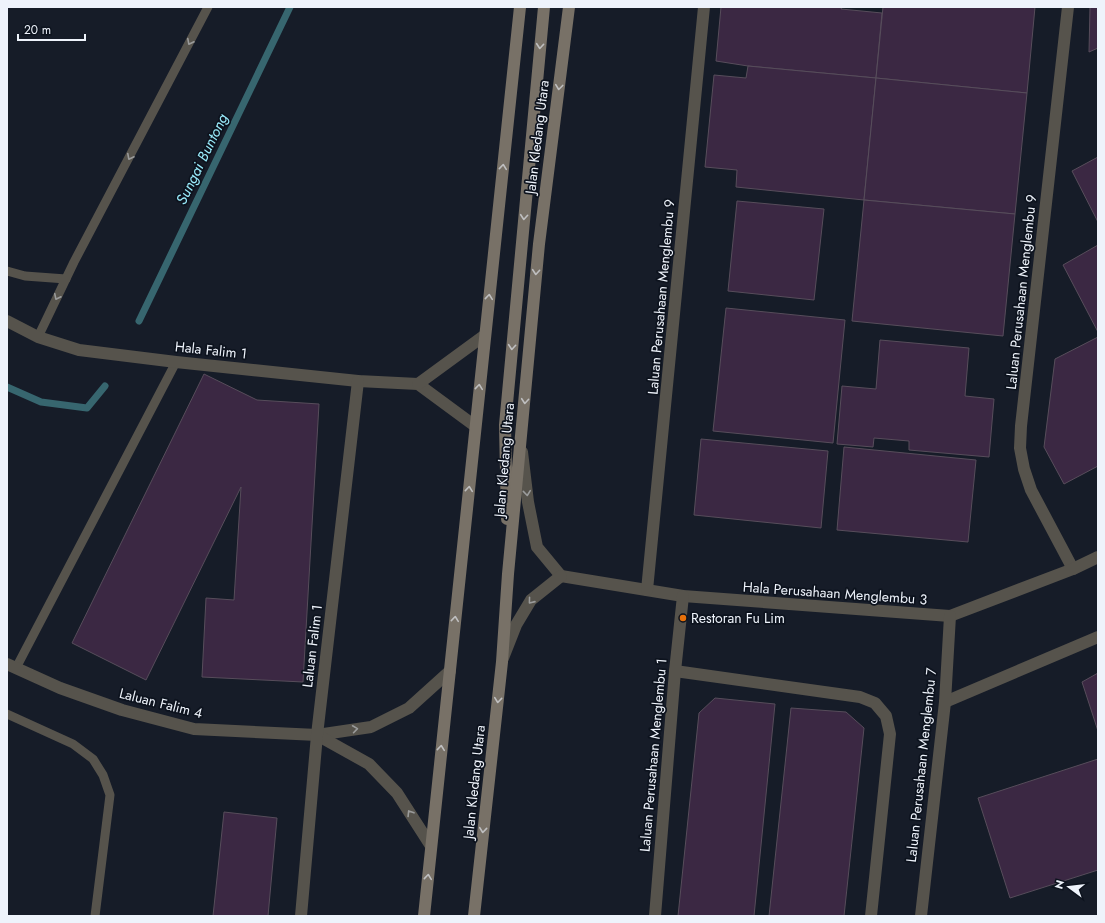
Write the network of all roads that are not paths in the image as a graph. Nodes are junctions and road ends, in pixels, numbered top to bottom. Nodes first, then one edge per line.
1 (208, 7) edge
2 (520, 7) edge
3 (544, 7) edge
4 (569, 7) edge
5 (704, 7) edge
6 (1068, 7) edge
7 (7, 271) edge
8 (66, 279) junction
9 (7, 321) edge
10 (485, 335) junction
11 (38, 337) junction
12 (176, 362) junction
13 (358, 380) junction
14 (418, 384) junction
15 (475, 426) junction
16 (521, 440) junction
17 (1098, 557) edge
18 (1073, 569) junction
19 (508, 574) junction
20 (561, 576) junction
21 (648, 590) junction
22 (683, 596) junction
23 (950, 616) junction
24 (1098, 638) edge
25 (502, 662) junction
26 (12, 666) edge
27 (450, 671) junction
28 (675, 671) junction
29 (945, 702) junction
30 (7, 714) edge
31 (316, 735) junction
32 (431, 846) junction
33 (95, 916) edge
34 (301, 916) edge
35 (424, 916) edge
36 (474, 916) edge
37 (655, 916) edge
38 (871, 916) edge
39 (921, 916) edge

1 -> 8 lane
10 -> 2 main road
3 -> 19 main road
4 -> 16 main road, Jalan Kledang Utara
5 - 21 street, Laluan Perusahaan Menglembu 9
6 - 18 street, Laluan Perusahaan Menglembu 9
7 - 8 lane
8 -> 11 lane
9 - 11 street, Hala Falim 1
10 - 14 street
15 -> 10 main road
11 - 12 street, Hala Falim 1
12 - 13 street, Hala Falim 1
12 - 26 lane
13 - 14 street, Hala Falim 1
13 - 31 street, Laluan Falim 1
14 - 15 street
27 -> 15 main road
16 - 19 main road, Jalan Kledang Utara
16 -> 20 street
17 - 18 street, Hala Perusahaan Menglembu 3
18 - 23 street, Hala Perusahaan Menglembu 3
19 - 25 main road, Jalan Kledang Utara
20 - 21 street, Hala Perusahaan Menglembu 3
20 -> 25 street
21 - 22 street, Hala Perusahaan Menglembu 3
22 - 23 street, Hala Perusahaan Menglembu 3
22 - 28 street, Laluan Perusahaan Menglembu 1
23 - 29 street, Laluan Perusahaan Menglembu 7
24 - 29 street
25 -> 36 main road, Jalan Kledang Utara
26 - 31 street, Laluan Falim 4
31 -> 27 street, Laluan Falim 4
32 -> 27 main road
28 - 37 street, Laluan Perusahaan Menglembu 1
28 - 38 street
29 - 39 street, Laluan Perusahaan Menglembu 7
30 - 33 lane
32 -> 31 street, Laluan Falim 4
31 - 34 street, Laluan Falim 1
35 -> 32 main road

